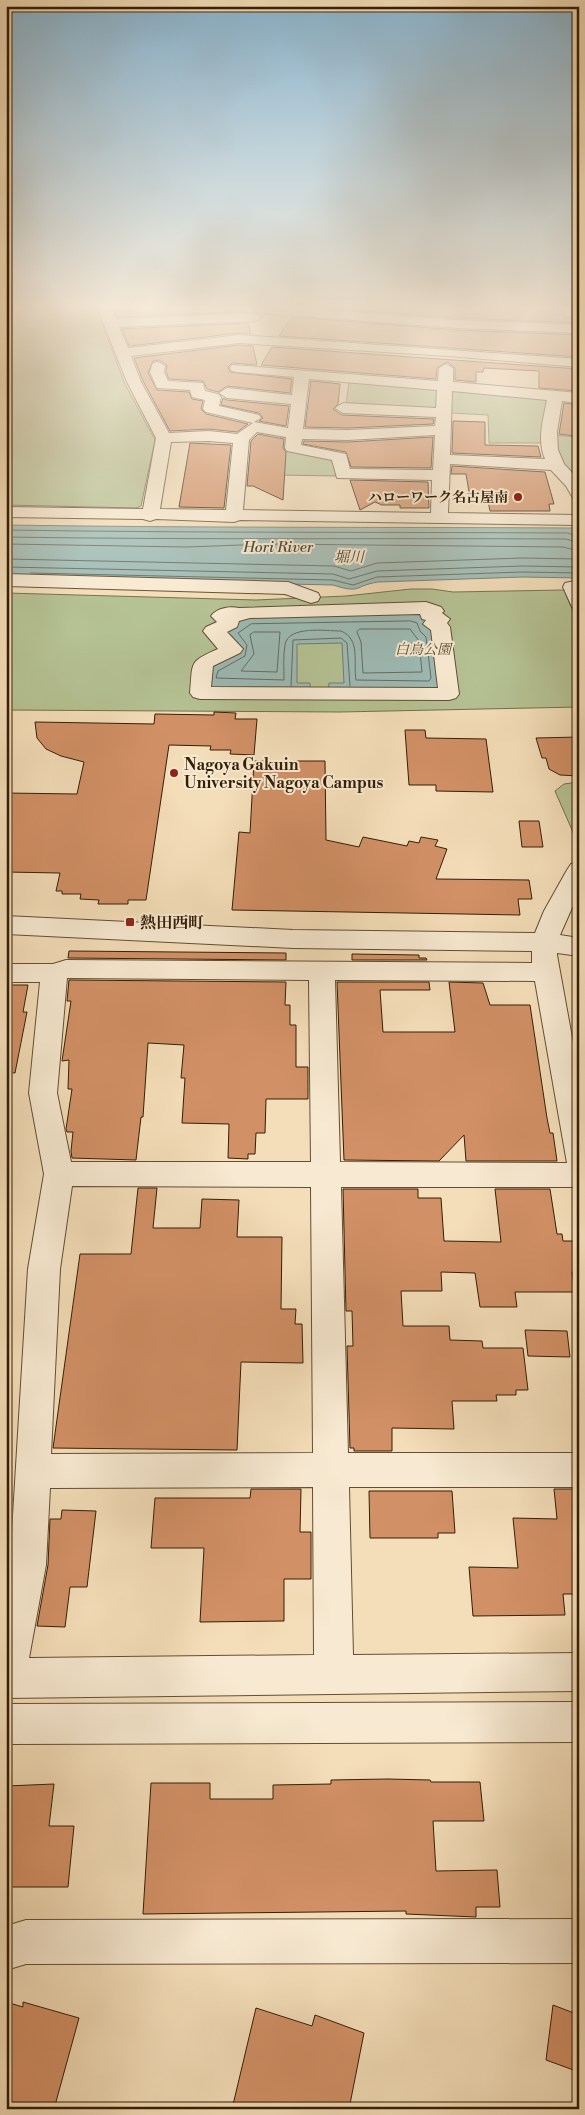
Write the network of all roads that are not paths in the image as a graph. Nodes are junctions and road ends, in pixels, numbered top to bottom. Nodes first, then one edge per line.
1 (146, 406) edge
2 (213, 406) edge
3 (264, 406) edge
4 (298, 406) edge
5 (443, 406) edge
6 (553, 406) edge
7 (343, 408) joint
8 (253, 422) junction
9 (443, 422) junction
10 (373, 433) junction
11 (294, 434) junction
12 (339, 434) junction
13 (164, 438) junction
14 (241, 440) junction
15 (556, 464) junction
16 (441, 467) junction
17 (388, 474) junction
18 (579, 494) edge
19 (6, 512) edge
20 (150, 516) junction
21 (234, 517) junction
22 (439, 518) junction
23 (579, 520) edge
24 (6, 580) edge
25 (311, 597) dead end
26 (288, 611) joint
27 (579, 870) edge
28 (6, 924) edge
29 (544, 942) junction
30 (579, 947) edge
31 (322, 971) junction
32 (546, 972) junction
33 (6, 973) edge
34 (54, 973) junction
35 (579, 1158) edge
36 (59, 1174) junction
37 (325, 1174) junction
38 (579, 1175) edge
39 (579, 1470) edge
40 (33, 1471) junction
41 (330, 1471) junction
42 (579, 1672) edge
43 (334, 1675) junction
44 (6, 1677) edge
45 (579, 1722) edge
46 (6, 1724) edge
47 (579, 1941) edge
48 (6, 1948) edge

1 - 13 street
2 - 8 street
3 - 8 street
4 - 11 street
5 - 9 street
6 - 15 street
7 - 9 street
7 - 12 street
8 - 11 street
8 - 14 street
9 - 10 street
9 - 16 street
10 - 12 street
10 - 17 street
11 - 12 street
11 - 17 street
13 - 14 street
13 - 20 street
14 - 21 street
15 - 16 street
15 - 18 street
16 - 17 street
16 - 22 street
19 - 20 street
20 - 21 street
21 - 22 street
22 - 23 street
24 - 25 street
26 - 26 street
27 - 29 street
28 - 29 street
29 - 30 street
29 - 32 street
31 - 32 street
31 - 34 street
31 - 37 street
32 - 35 street
33 - 34 street
34 - 36 street
36 - 37 street
36 - 40 street
37 - 38 street
37 - 41 street
39 - 41 street
40 - 41 street
40 - 44 street
41 - 43 street
42 - 43 street
43 - 44 street
45 - 46 street
47 - 48 street

